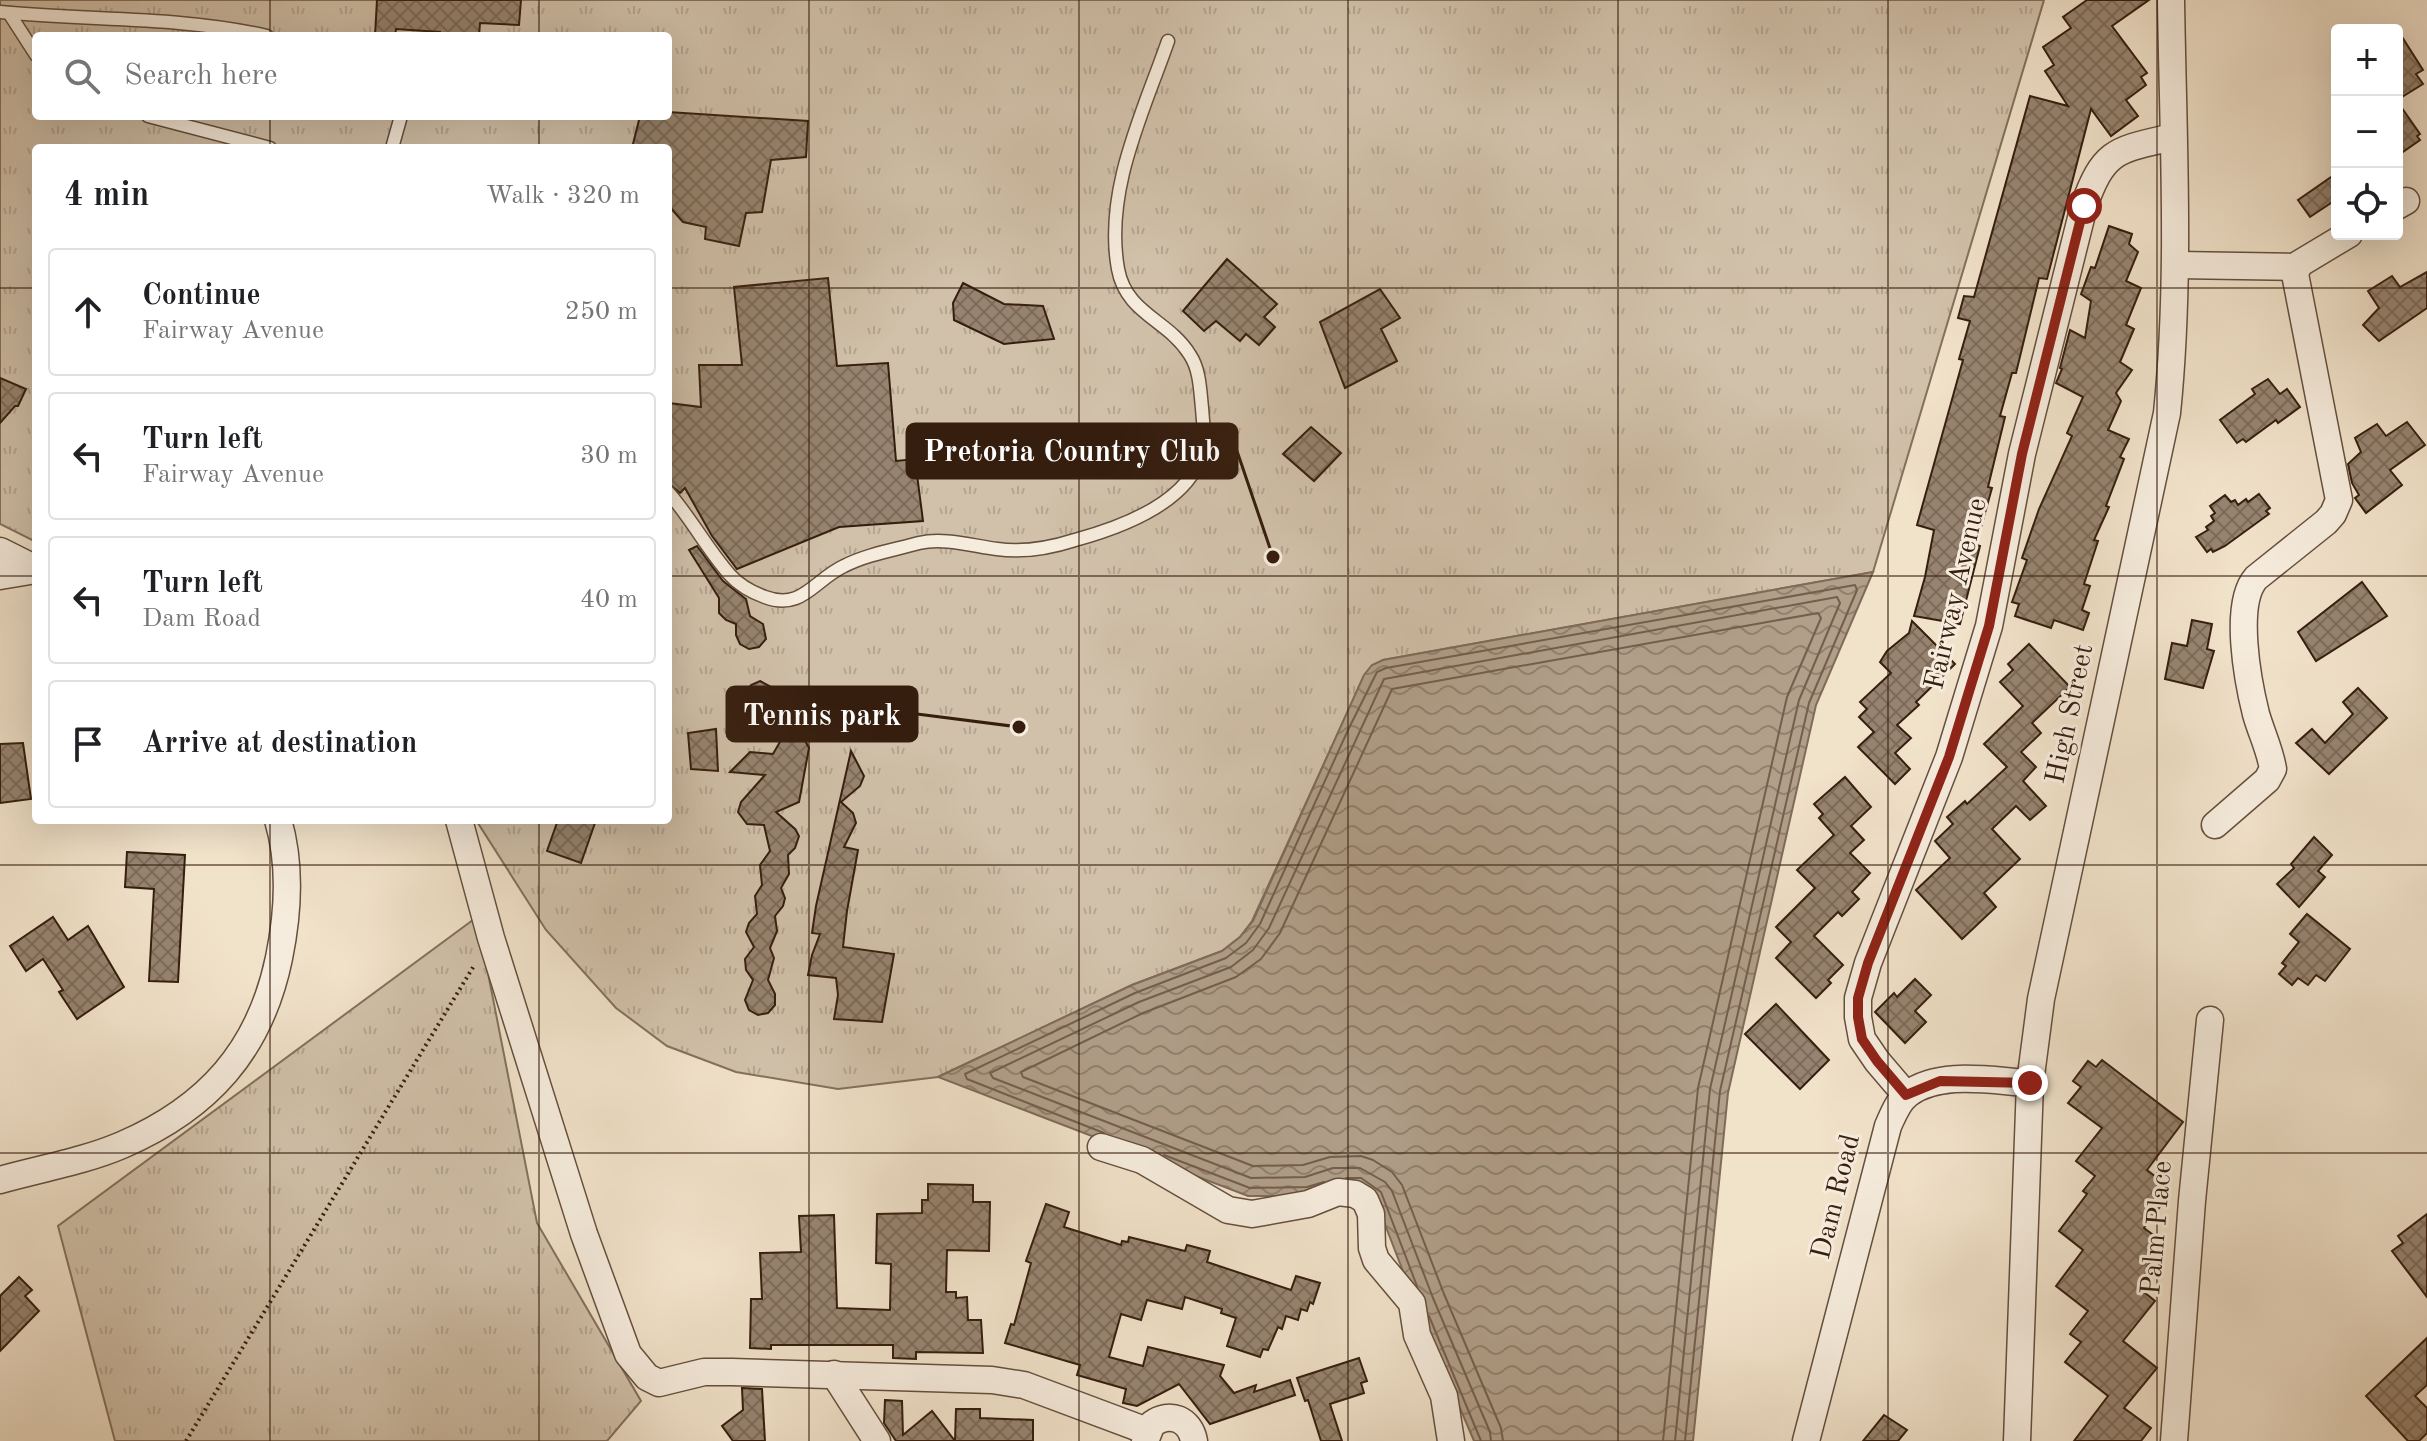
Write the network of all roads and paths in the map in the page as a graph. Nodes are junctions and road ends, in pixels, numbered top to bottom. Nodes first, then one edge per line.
1 (41, 0) edge
2 (2171, 0) edge
3 (4, 12) edge
4 (38, 16) junction
5 (241, 32) edge
6 (1168, 41) dead end
7 (32, 50) edge
8 (163, 120) edge
9 (400, 120) edge
10 (2173, 137) junction
11 (255, 144) edge
12 (393, 144) edge
13 (2340, 240) edge
14 (2177, 265) junction
15 (2297, 267) junction
16 (672, 497) edge
17 (0, 551) edge
18 (32, 567) edge
19 (32, 570) edge
20 (0, 576) edge
21 (279, 824) edge
22 (460, 824) edge
23 (2215, 825) dead end
24 (491, 938) junction
25 (2210, 1020) dead end
26 (2030, 1083) junction
27 (1906, 1095) junction
28 (1101, 1147) dead end
29 (4, 1182) edge
30 (834, 1374) junction
31 (1146, 1436) edge
32 (186, 1441) edge
33 (877, 1441) edge
34 (1194, 1441) edge
35 (1451, 1441) edge
36 (1806, 1441) edge
37 (2017, 1441) edge
38 (2174, 1441) edge

1 - 4 lane
2 - 10 street, High Street
3 - 4 lane
3 - 7 lane
4 - 5 lane
6 - 16 lane
8 - 11 lane
9 - 12 lane
10 - 14 street, High Street
10 - 27 street, Fairway Avenue
13 - 15 street
14 - 15 street
14 - 26 street, High Street
15 - 23 street
17 - 18 street
19 - 20 street
21 - 29 street
22 - 24 street
24 - 30 street
24 - 32 path
25 - 38 street, Palm Place
26 - 27 street
26 - 37 street, High Street
27 - 36 street, Dam Road
28 - 35 street
30 - 31 street
30 - 33 street
31 - 34 street

